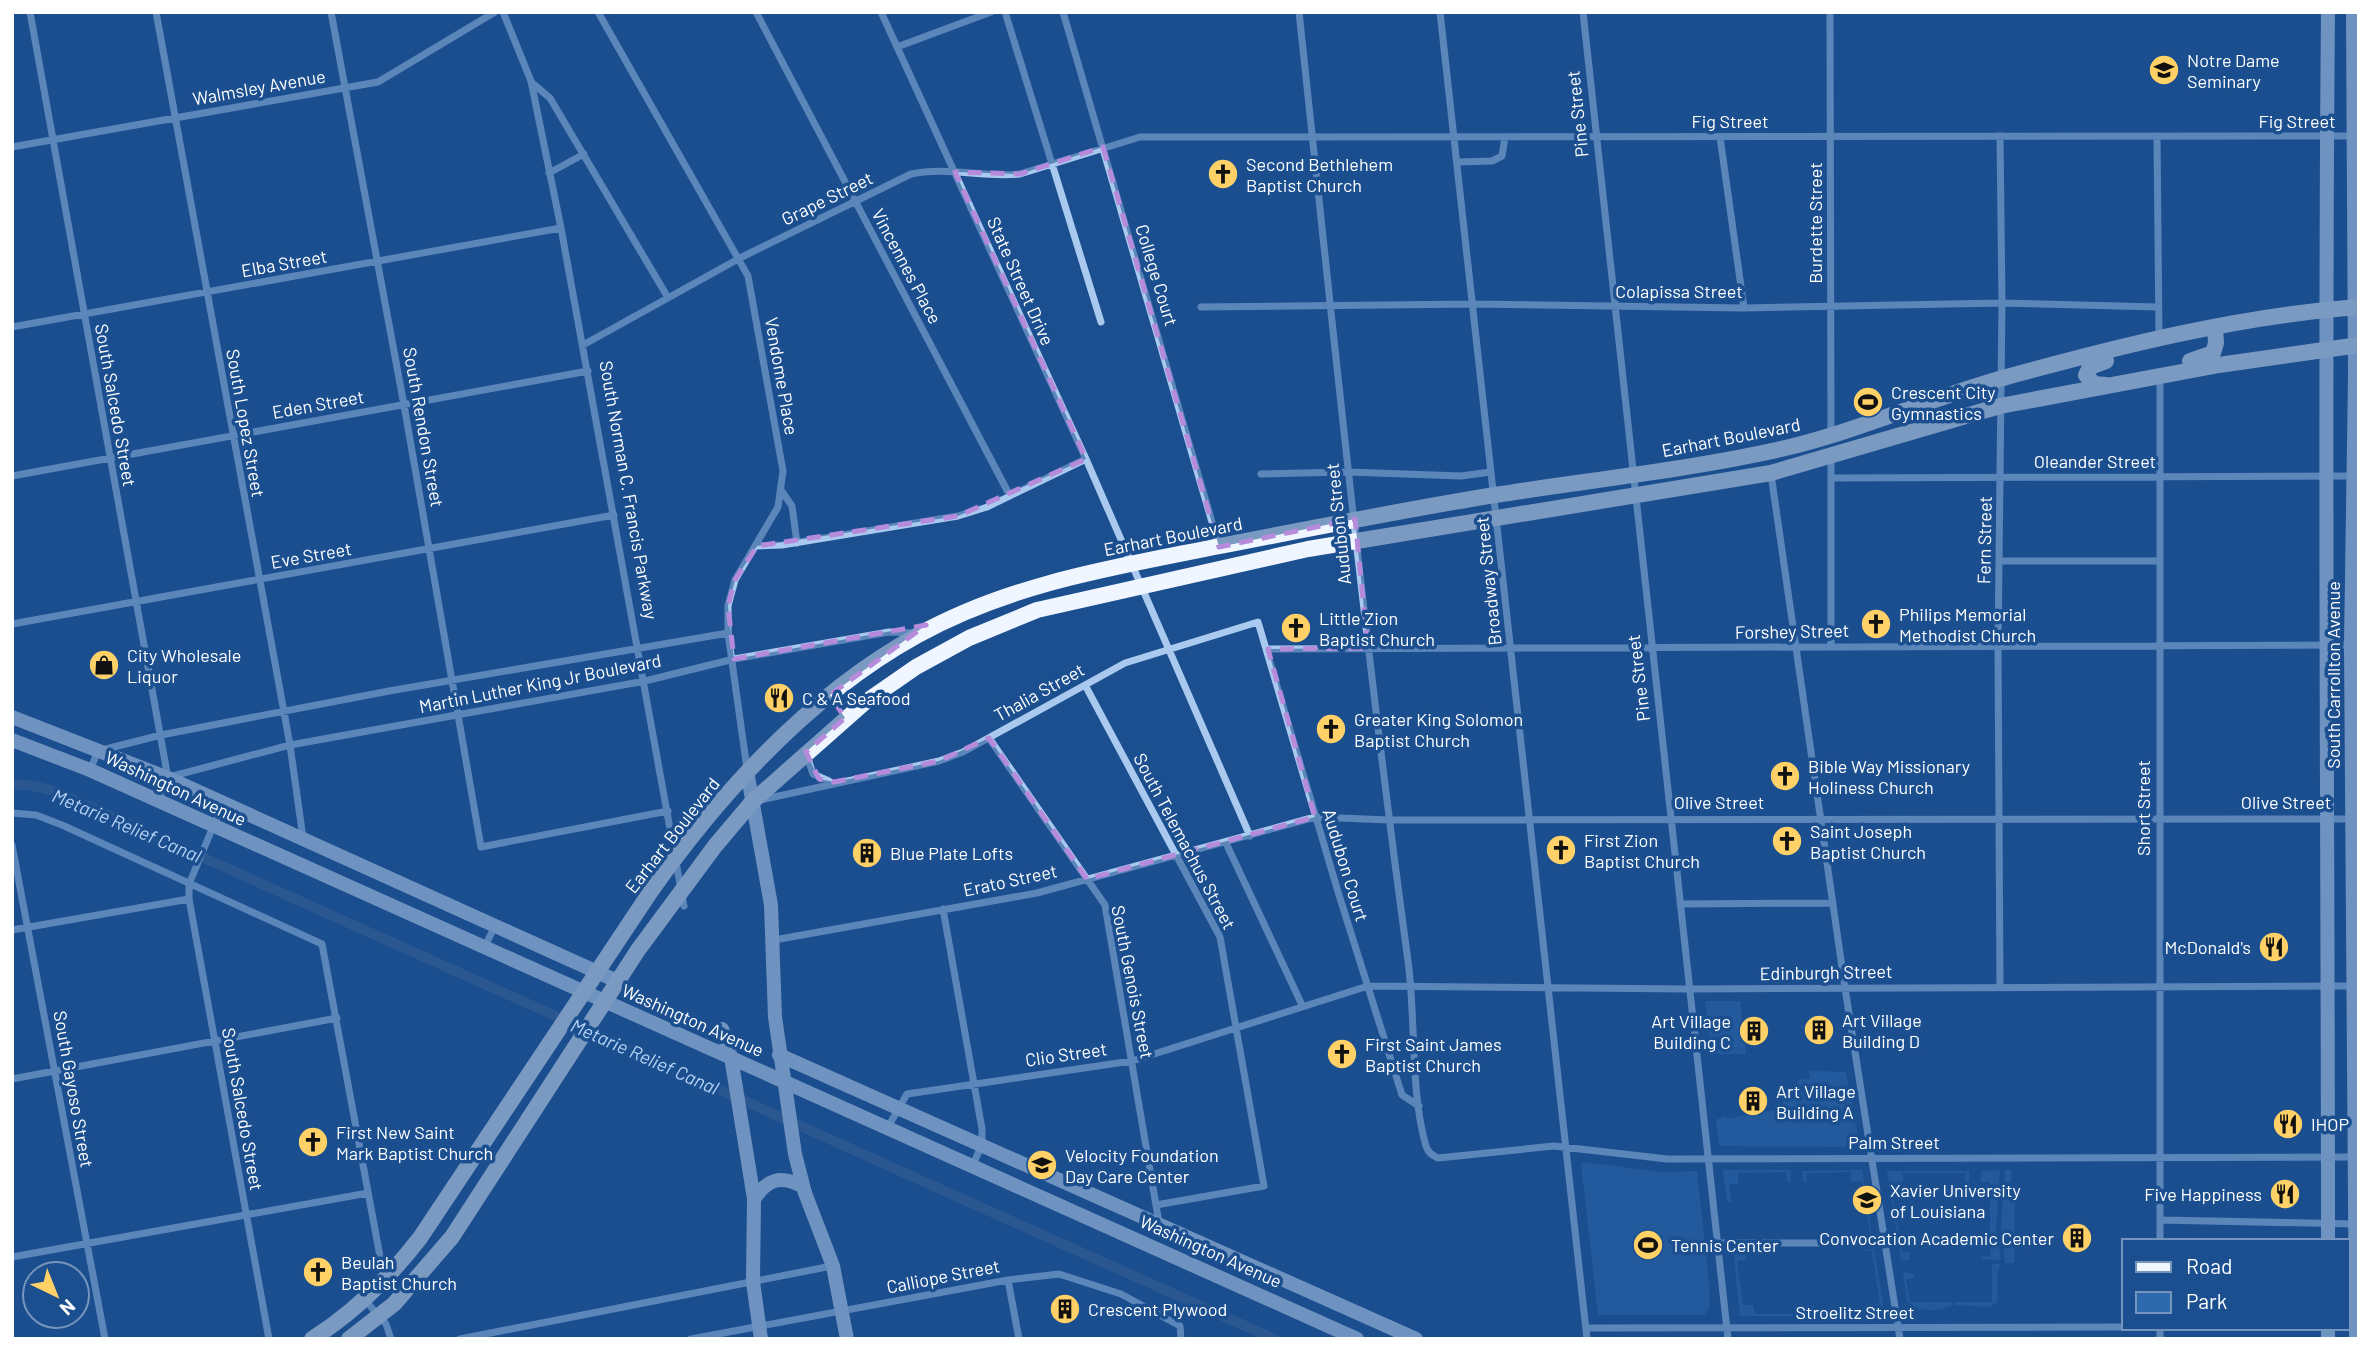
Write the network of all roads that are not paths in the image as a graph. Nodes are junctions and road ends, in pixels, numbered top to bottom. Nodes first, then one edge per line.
1 (30, 12) edge
2 (156, 12) edge
3 (331, 12) edge
4 (495, 12) edge
5 (503, 12) edge
6 (597, 12) edge
7 (756, 12) edge
8 (881, 12) edge
9 (991, 12) edge
10 (1005, 12) edge
11 (1063, 12) edge
12 (1299, 12) edge
13 (1440, 12) edge
14 (1583, 12) edge
15 (1830, 12) edge
16 (2328, 12) edge
17 (2353, 12) edge
18 (897, 47) junction
19 (531, 81) junction
20 (345, 88) junction
21 (174, 118) junction
22 (1594, 136) junction
23 (2000, 136) junction
24 (2157, 136) junction
25 (2327, 136) junction
26 (2356, 136) edge
27 (1312, 137) junction
28 (1455, 137) junction
29 (1506, 137) junction
30 (1720, 137) junction
31 (1830, 138) junction
32 (53, 140) junction
33 (12, 147) edge
34 (1102, 147) junction
35 (584, 154) junction
36 (1053, 162) junction
37 (1458, 162) junction
38 (955, 172) junction
39 (549, 173) junction
40 (855, 202) junction
41 (561, 228) junction
42 (2326, 229) junction
43 (2353, 229) junction
44 (740, 258) junction
45 (377, 262) junction
46 (207, 292) junction
47 (667, 296) junction
48 (2002, 303) junction
49 (1474, 304) junction
50 (1831, 306) junction
51 (1200, 307) dead end
52 (1332, 307) junction
53 (1615, 307) junction
54 (1744, 307) junction
55 (2157, 307) junction
56 (2357, 307) edge
57 (2327, 311) junction
58 (84, 314) junction
59 (1101, 322) dead end
60 (12, 327) edge
61 (2215, 327) junction
62 (2160, 338) junction
63 (2143, 343) junction
64 (583, 345) junction
65 (2357, 346) edge
66 (2326, 348) junction
67 (588, 371) junction
68 (2160, 376) junction
69 (2001, 379) junction
70 (2108, 386) junction
71 (404, 405) junction
72 (2000, 406) junction
73 (1831, 435) junction
74 (232, 436) junction
75 (1831, 457) junction
76 (110, 458) junction
77 (1086, 459) junction
78 (1348, 472) junction
79 (1491, 472) junction
80 (1771, 473) junction
81 (1261, 474) dead end
82 (1634, 474) junction
83 (2327, 475) junction
84 (12, 476) edge
85 (2001, 476) junction
86 (2357, 476) edge
87 (2160, 477) junction
88 (1831, 478) junction
89 (781, 490) junction
90 (1494, 495) junction
91 (1010, 496) junction
92 (1636, 496) junction
93 (614, 515) junction
94 (1497, 516) junction
95 (1355, 519) junction
96 (1357, 540) junction
97 (797, 543) junction
98 (757, 546) junction
99 (1219, 547) junction
100 (429, 550) junction
101 (1999, 561) junction
102 (2160, 561) junction
103 (1132, 563) junction
104 (258, 580) junction
105 (1142, 586) junction
106 (136, 602) junction
107 (1258, 622) joint
108 (12, 624) edge
109 (728, 633) junction
110 (920, 634) junction
111 (2355, 645) edge
112 (1831, 646) junction
113 (2159, 646) junction
114 (638, 647) junction
115 (1794, 647) junction
116 (1998, 647) junction
117 (2326, 647) junction
118 (1368, 648) junction
119 (1510, 648) junction
120 (1169, 649) junction
121 (1268, 649) junction
122 (1650, 650) junction
123 (734, 659) junction
124 (453, 680) junction
125 (645, 681) junction
126 (1085, 685) junction
127 (830, 695) junction
128 (283, 711) junction
129 (460, 715) junction
130 (12, 718) edge
131 (845, 718) junction
132 (161, 735) junction
133 (989, 738) junction
134 (12, 740) edge
135 (290, 745) junction
136 (98, 751) junction
137 (806, 752) junction
138 (90, 770) junction
139 (747, 771) junction
140 (168, 778) junction
141 (834, 782) junction
142 (158, 801) junction
143 (753, 801) junction
144 (223, 803) junction
145 (668, 811) junction
146 (12, 813) edge
147 (1315, 817) junction
148 (2329, 817) junction
149 (1530, 818) junction
150 (1672, 818) junction
151 (1821, 818) junction
152 (2001, 818) junction
153 (2159, 819) junction
154 (2355, 819) edge
155 (1389, 820) junction
156 (212, 826) junction
157 (1250, 836) junction
158 (304, 839) junction
159 (1226, 843) junction
160 (12, 845) edge
161 (675, 857) junction
162 (1177, 857) junction
163 (1087, 879) junction
164 (189, 884) junction
165 (683, 898) junction
166 (189, 899) junction
167 (1833, 903) junction
168 (1680, 904) junction
169 (943, 909) junction
170 (495, 926) junction
171 (29, 927) junction
172 (12, 930) edge
173 (774, 940) junction
174 (485, 946) junction
175 (597, 973) junction
176 (617, 981) junction
177 (1368, 986) junction
178 (2000, 986) junction
179 (2353, 986) junction
180 (1411, 987) junction
181 (2159, 987) junction
182 (2328, 987) junction
183 (1549, 988) junction
184 (1845, 988) junction
185 (1689, 989) junction
186 (580, 998) junction
187 (1302, 1005) junction
188 (600, 1008) junction
189 (337, 1018) junction
190 (1236, 1025) junction
191 (722, 1029) dead end
192 (215, 1041) junction
193 (779, 1055) junction
194 (731, 1057) junction
195 (1132, 1060) junction
196 (54, 1071) junction
197 (527, 1078) junction
198 (12, 1079) edge
199 (786, 1082) junction
200 (975, 1083) junction
201 (546, 1090) junction
202 (1419, 1106) junction
203 (899, 1108) junction
204 (888, 1127) junction
205 (982, 1144) junction
206 (1567, 1147) junction
207 (1431, 1155) joint
208 (1707, 1157) junction
209 (2329, 1157) junction
210 (2357, 1157) edge
211 (1871, 1158) junction
212 (2161, 1158) junction
213 (972, 1165) junction
214 (1052, 1176) junction
215 (802, 1186) junction
216 (368, 1193) junction
217 (1042, 1197) junction
218 (754, 1199) junction
219 (1156, 1205) junction
220 (246, 1216) junction
221 (2160, 1220) junction
222 (1159, 1223) junction
223 (2328, 1223) junction
224 (2356, 1224) junction
225 (2160, 1239) edge
226 (2328, 1239) edge
227 (1885, 1242) junction
228 (1717, 1243) junction
229 (86, 1244) junction
230 (12, 1257) edge
231 (1247, 1264) junction
232 (833, 1266) junction
233 (1008, 1280) junction
234 (385, 1281) junction
235 (753, 1282) junction
236 (1237, 1283) junction
237 (364, 1299) junction
238 (843, 1311) junction
239 (379, 1317) junction
240 (1899, 1327) junction
241 (2122, 1327) edge
242 (1586, 1328) junction
243 (1727, 1328) junction
244 (2357, 1331) edge
245 (760, 1333) edge
246 (104, 1339) edge
247 (269, 1339) edge
248 (312, 1339) edge
249 (349, 1339) edge
250 (391, 1339) edge
251 (460, 1339) edge
252 (691, 1339) edge
253 (848, 1339) edge
254 (1019, 1339) edge
255 (1181, 1339) edge
256 (1357, 1339) edge
257 (1416, 1339) edge
258 (1587, 1339) edge
259 (1728, 1339) edge
260 (1900, 1339) edge

1 - 32 street, South Salcedo Street
2 - 21 street, South Lopez Street
3 - 20 street, South Rendon Street
4 - 20 street, Walmsley Avenue
5 - 19 street
6 - 44 street, Vendome Place
7 - 40 street, Vincennes Place
8 - 18 street, State Street Drive
9 - 18 street
10 - 36 street
11 - 34 street, College Court
12 - 27 street, Audubon Street
13 - 28 street, Broadway Street
14 - 22 street, Pine Street
15 - 31 street, Burdette Street
16 - 25 street, South Carrollton Avenue
17 - 26 street, South Carrollton Avenue
18 - 38 street, State Street Drive
19 - 35 street
19 - 39 street, South Norman C. Francis Parkway
20 - 21 street, Walmsley Avenue
20 - 45 street, South Rendon Street
21 - 32 street, Walmsley Avenue
21 - 46 street, South Lopez Street
22 - 29 street, Fig Street
22 - 30 street, Fig Street
22 - 53 street, Pine Street
23 - 24 street, Fig Street
23 - 31 street, Fig Street
23 - 48 street, Fern Street
24 - 25 street, Fig Street
24 - 55 street
25 - 26 street, Fig Street
25 - 42 street, South Carrollton Avenue
26 - 43 street, South Carrollton Avenue
27 - 28 street, Fig Street
27 - 34 street, Fig Street
27 - 52 street, Audubon Street
28 - 29 street, Fig Street
28 - 37 street, Broadway Street
29 - 37 street
30 - 31 street, Fig Street
30 - 54 street
31 - 50 street, Burdette Street
32 - 33 street, Walmsley Avenue
32 - 58 street, South Salcedo Street
34 - 36 street, Grape Street
34 - 99 street, College Court
35 - 39 street
35 - 47 street
36 - 38 street, Grape Street
36 - 59 street
37 - 49 street, Broadway Street
38 - 40 street, Grape Street
38 - 77 street, State Street Drive
39 - 41 street, South Norman C. Francis Parkway
40 - 44 street, Grape Street
40 - 91 street, Vincennes Place
41 - 45 street, Elba Street
41 - 64 street, South Norman C. Francis Parkway
42 - 43 street
42 - 57 street, South Carrollton Avenue
43 - 56 street, South Carrollton Avenue
44 - 47 street, Grape Street
44 - 89 street, Vendome Place
45 - 46 street, Elba Street
45 - 71 street, South Rendon Street
46 - 58 street, Elba Street
46 - 74 street, South Lopez Street
47 - 64 street, Grape Street
48 - 50 street, Colapissa Street
48 - 55 street, Colapissa Street
48 - 69 street, Fern Street
49 - 52 street, Colapissa Street
49 - 53 street, Colapissa Street
49 - 79 street, Broadway Street
50 - 54 street, Colapissa Street
50 - 73 street, Burdette Street
51 - 52 street, Colapissa Street
52 - 78 street, Audubon Street
53 - 54 street, Colapissa Street
53 - 82 street, Pine Street
55 - 62 street
56 - 57 main road, Earhart Boulevard
56 - 65 street, South Carrollton Avenue
57 - 61 main road, Earhart Boulevard
57 - 66 street, South Carrollton Avenue
58 - 60 street, Elba Street
58 - 76 street, South Salcedo Street
61 - 62 main road, Earhart Boulevard
61 - 68 main road
62 - 63 main road, Earhart Boulevard
63 - 69 main road, Earhart Boulevard
63 - 70 main road
64 - 67 street, South Norman C. Francis Parkway
65 - 66 main road
65 - 86 street, South Carrollton Avenue
66 - 68 main road
66 - 83 street, South Carrollton Avenue
67 - 71 street, Eden Street
67 - 93 street, South Norman C. Francis Parkway
68 - 70 main road
68 - 87 street, Short Street
69 - 72 street, Fern Street
69 - 73 main road, Earhart Boulevard
70 - 72 main road
71 - 74 street, Eden Street
71 - 100 street, South Rendon Street
72 - 75 main road
72 - 85 street, Fern Street
73 - 82 main road, Earhart Boulevard
74 - 76 street, Eden Street
74 - 104 street, South Lopez Street
75 - 80 main road
75 - 88 street
76 - 84 street, Eden Street
76 - 106 street, South Salcedo Street
77 - 91 street
77 - 103 street, State Street Drive
78 - 79 street
78 - 81 street
78 - 95 street, Audubon Street
79 - 90 street, Broadway Street
80 - 92 main road
80 - 115 street
82 - 90 main road, Earhart Boulevard
82 - 92 street, Pine Street
83 - 86 street, Oleander Street
83 - 87 street, Oleander Street
83 - 117 street, South Carrollton Avenue
85 - 87 street, Oleander Street
85 - 88 street, Oleander Street
85 - 101 street, Fern Street
86 - 111 street, South Carrollton Avenue
87 - 102 street, Short Street
88 - 112 street
89 - 97 street
89 - 98 street, Vendome Place
90 - 94 street, Broadway Street
90 - 95 main road, Earhart Boulevard
91 - 97 street
92 - 94 main road
92 - 122 street, Pine Street
93 - 100 street, Eve Street
93 - 114 street, South Norman C. Francis Parkway
94 - 96 main road
94 - 119 street, Broadway Street
95 - 96 street, Audubon Street
95 - 99 main road, Earhart Boulevard
96 - 105 main road
96 - 118 street, Audubon Street
97 - 98 street
98 - 109 street, Vendome Place
99 - 103 main road, Earhart Boulevard
100 - 104 street, Eve Street
100 - 124 street, South Rendon Street
101 - 102 street
101 - 116 street, Fern Street
102 - 113 street, Short Street
103 - 105 street, State Street Drive
103 - 110 main road, Earhart Boulevard
104 - 106 street, Eve Street
104 - 128 street, South Lopez Street
105 - 120 street, State Street Drive
105 - 131 main road
106 - 108 street, Eve Street
106 - 132 street, South Salcedo Street
107 - 120 street, Thalia Street
107 - 121 street, Audubon Court
109 - 114 street, Martin Luther King Jr Boulevard
109 - 123 street, Vendome Place
110 - 123 street, Martin Luther King Jr Boulevard
110 - 127 main road, Earhart Boulevard
111 - 117 street, Forshey Street
111 - 154 street, South Carrollton Avenue
112 - 115 street, Forshey Street
112 - 116 street, Forshey Street
113 - 116 street, Forshey Street
113 - 117 street, Forshey Street
113 - 153 street, Short Street
114 - 124 street, Martin Luther King Jr Boulevard
114 - 125 street, South Norman C. Francis Parkway
115 - 122 street, Forshey Street
115 - 151 street
116 - 152 street, Fern Street
117 - 148 street, South Carrollton Avenue
118 - 119 street, Forshey Street
118 - 121 street, Forshey Street
118 - 155 street, Audubon Street
119 - 122 street, Forshey Street
119 - 149 street, Broadway Street
120 - 126 street, Thalia Street
120 - 157 street, State Street Drive
121 - 147 street, Audubon Court
122 - 150 street, Pine Street
123 - 125 street, Martin Luther King Jr Boulevard
123 - 139 street, Vendome Place
124 - 128 street, Martin Luther King Jr Boulevard
124 - 129 street, South Rendon Street
125 - 129 street, Martin Luther King Jr Boulevard
125 - 145 street, South Norman C. Francis Parkway
126 - 133 street, Thalia Street
126 - 162 street, South Telemachus Street
127 - 131 main road
127 - 139 main road, Earhart Boulevard
128 - 132 street, Martin Luther King Jr Boulevard
128 - 135 street, South Lopez Street
129 - 135 street, Martin Luther King Jr Boulevard
129 - 145 street, South Rendon Street
130 - 136 street, Washington Avenue
131 - 137 main road
132 - 136 street, Martin Luther King Jr Boulevard
132 - 140 street, South Salcedo Street
133 - 141 street, Thalia Street
133 - 163 street, South Genois Street
134 - 138 street, Washington Avenue
135 - 140 street, Martin Luther King Jr Boulevard
135 - 158 street, South Lopez Street
136 - 138 street
136 - 140 street, Washington Avenue
137 - 141 street
137 - 143 main road
138 - 142 street, Washington Avenue
139 - 143 street
139 - 161 main road, Earhart Boulevard
140 - 142 street
140 - 144 street, Washington Avenue
141 - 143 street, Thalia Street
142 - 156 street, Washington Avenue
143 - 165 main road
143 - 173 street
144 - 156 street
144 - 158 street, Washington Avenue
145 - 161 street, South Norman C. Francis Parkway
146 - 164 street
147 - 155 street, Olive Street
147 - 157 street, Olive Street
147 - 177 street, Audubon Court
148 - 153 street, Olive Street
148 - 154 street, Olive Street
148 - 182 street, South Carrollton Avenue
149 - 150 street, Olive Street
149 - 155 street, Olive Street
149 - 183 street, Broadway Street
150 - 151 street, Olive Street
150 - 168 street, Pine Street
151 - 152 street, Olive Street
151 - 167 street
152 - 153 street, Olive Street
152 - 178 street, Fern Street
153 - 181 street, Short Street
154 - 179 street, South Carrollton Avenue
155 - 180 street, Audubon Street
156 - 164 street
156 - 174 street, Washington Avenue
157 - 159 street, Erato Street
158 - 170 street, Washington Avenue
159 - 162 street, Erato Street
159 - 187 street
160 - 171 street, South Gayoso Street
161 - 165 street, South Norman C. Francis Parkway
161 - 175 main road, Earhart Boulevard
162 - 163 street, Erato Street
162 - 190 street, South Telemachus Street
163 - 169 street, Erato Street
163 - 195 street, South Genois Street
164 - 166 street, South Salcedo Street
164 - 189 street
165 - 176 main road
166 - 171 street
166 - 192 street, South Salcedo Street
167 - 168 street
167 - 184 street
168 - 185 street, Pine Street
169 - 173 street, Erato Street
169 - 200 street
170 - 174 street
170 - 175 street, Washington Avenue
171 - 172 street
171 - 196 street, South Gayoso Street
173 - 193 street
174 - 186 street, Washington Avenue
175 - 176 street, Washington Avenue
175 - 186 main road, Earhart Boulevard
176 - 188 main road
177 - 180 street, Edinburgh Street
177 - 187 street, Edinburgh Street
177 - 202 street, Audubon Court
178 - 181 street, Edinburgh Street
178 - 184 street, Edinburgh Street
179 - 182 street, Edinburgh Street
179 - 210 street, South Carrollton Avenue
180 - 183 street, Edinburgh Street
180 - 202 street, Audubon Street
181 - 182 street, Edinburgh Street
181 - 212 street, Short Street
182 - 209 street, South Carrollton Avenue
183 - 185 street, Edinburgh Street
183 - 206 street, Broadway Street
184 - 185 street, Edinburgh Street
184 - 211 street
185 - 208 street, Pine Street
186 - 188 street, Washington Avenue
186 - 197 main road, Earhart Boulevard
187 - 190 street, Clio Street
188 - 194 street, Washington Avenue
188 - 201 main road
189 - 192 street
189 - 216 street
190 - 195 street, Clio Street
190 - 219 street, South Telemachus Street
191 - 194 street
192 - 196 street
192 - 220 street, South Salcedo Street
193 - 199 street
193 - 203 street, Washington Avenue
194 - 199 street, Washington Avenue
194 - 218 street
195 - 200 street, Clio Street
195 - 219 street, South Genois Street
196 - 198 street
196 - 229 street, South Gayoso Street
197 - 201 main road
197 - 234 main road, Earhart Boulevard
199 - 204 street, Washington Avenue
199 - 215 street
200 - 203 street, Clio Street
200 - 205 street
201 - 239 main road
202 - 207 street, Audubon Street
203 - 204 street, Clio Street
203 - 205 street, Washington Avenue
204 - 213 street, Washington Avenue
205 - 213 street
205 - 214 street, Washington Avenue
206 - 207 street, Palm Street
206 - 208 street, Palm Street
206 - 242 street, Broadway Street
208 - 211 street, Palm Street
208 - 228 street, Pine Street
209 - 210 street, Palm Street
209 - 212 street, Palm Street
209 - 223 street, South Carrollton Avenue
210 - 224 street, South Carrollton Avenue
211 - 212 street, Palm Street
211 - 227 street
212 - 221 street, Short Street
213 - 217 street, Washington Avenue
214 - 217 street
214 - 222 street, Washington Avenue
215 - 218 street
215 - 232 street
216 - 220 street
216 - 234 street
217 - 236 street, Washington Avenue
218 - 235 street
219 - 222 street, South Genois Street
220 - 229 street
220 - 247 street, South Salcedo Street
221 - 223 street
221 - 225 street, Short Street
222 - 231 street, Washington Avenue
223 - 224 street
223 - 226 street, South Carrollton Avenue
224 - 244 street, South Carrollton Avenue
227 - 228 street
227 - 240 street
228 - 243 street, Pine Street
229 - 230 street
229 - 246 street, South Gayoso Street
231 - 236 street
231 - 257 street, Washington Avenue
232 - 235 street
232 - 238 street
233 - 238 street, Calliope Street
233 - 254 street
233 - 255 street, Calliope Street
234 - 237 main road, Earhart Boulevard
235 - 245 street
235 - 251 street
236 - 256 street, Washington Avenue
237 - 239 street
237 - 248 main road, Earhart Boulevard
238 - 245 street, Calliope Street
238 - 253 street
239 - 249 main road
239 - 250 street
240 - 241 street, Stroelitz Street
240 - 243 street, Stroelitz Street
240 - 260 street
242 - 243 street, Stroelitz Street
242 - 258 street, Broadway Street
243 - 259 street, Pine Street
245 - 252 street, Calliope Street

